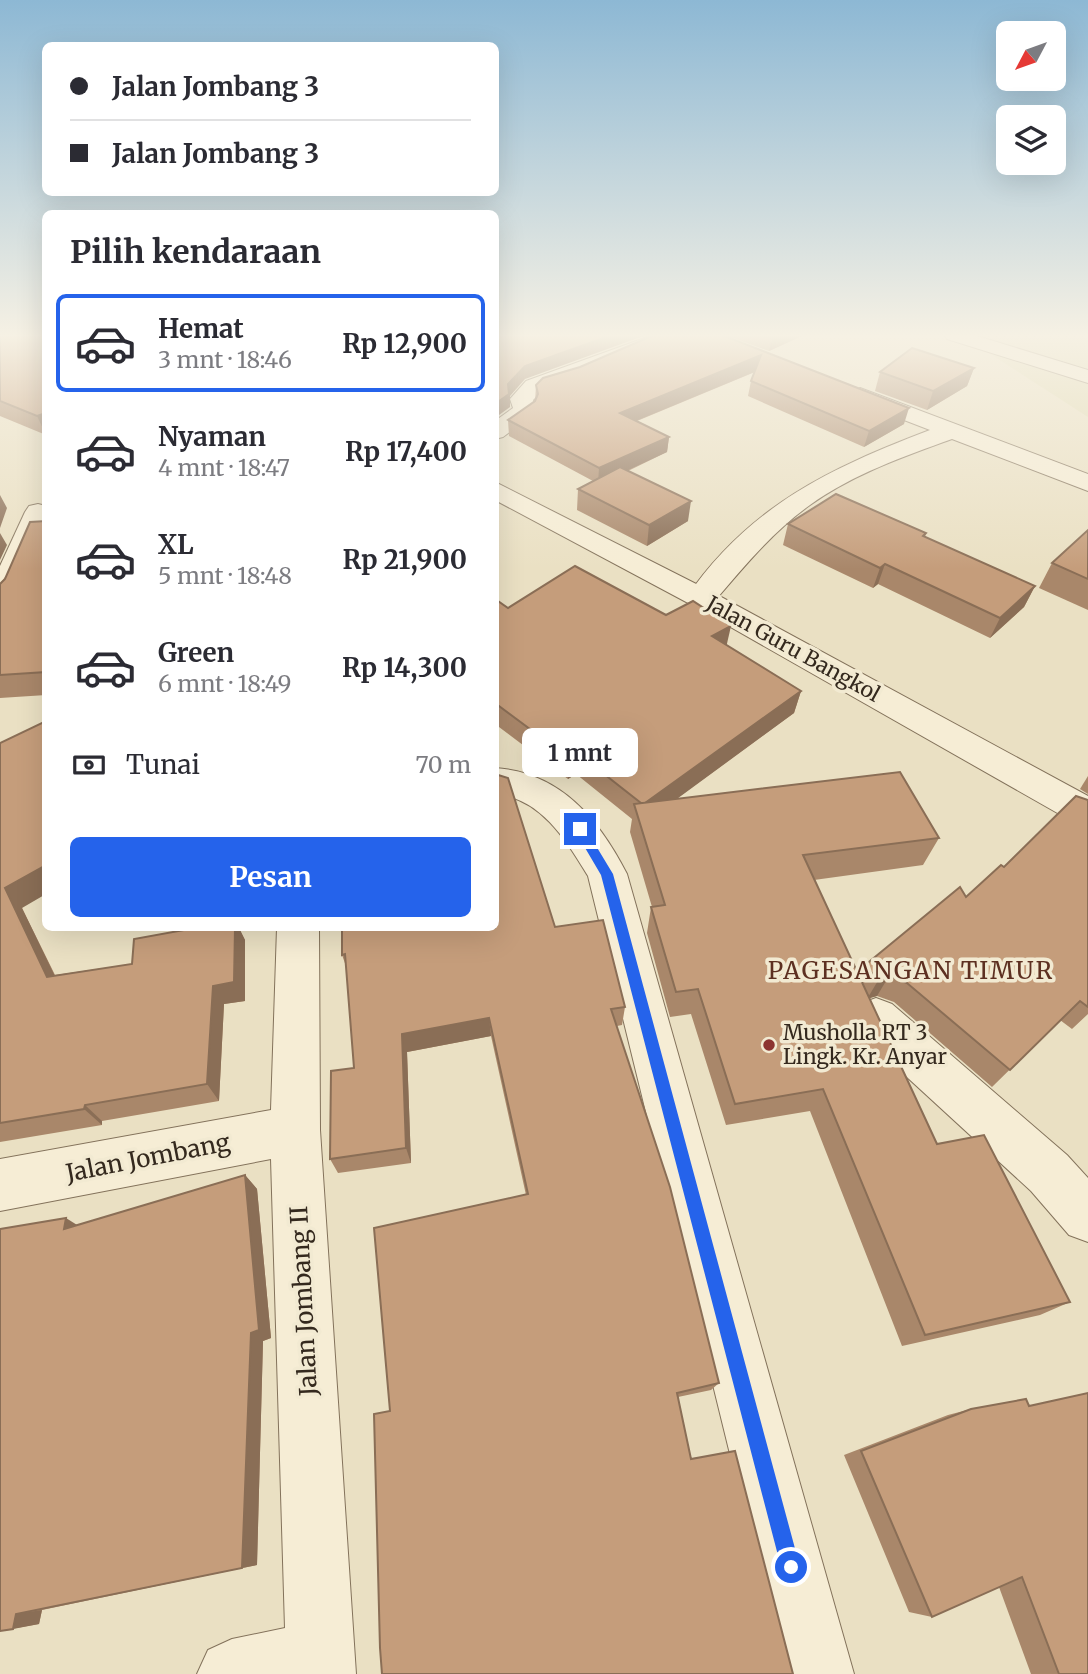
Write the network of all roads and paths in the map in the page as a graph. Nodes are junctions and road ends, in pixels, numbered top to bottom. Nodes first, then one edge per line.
1 (908, 413) edge
2 (953, 430) junction
3 (1088, 483) edge
4 (499, 492) edge
5 (38, 512) dead end
6 (701, 598) junction
7 (0, 599) edge
8 (499, 781) edge
9 (1088, 813) edge
10 (298, 931) edge
11 (876, 1019) edge
12 (295, 1130) junction
13 (1069, 1175) edge
14 (0, 1185) edge
15 (1088, 1216) edge
16 (321, 1664) edge
17 (232, 1674) edge
18 (819, 1674) edge

1 - 2 street
2 - 3 street
2 - 6 street
4 - 6 street, Jalan Guru Bangkol
5 - 7 street
6 - 9 street, Jalan Guru Bangkol
8 - 18 street
10 - 12 street, Jalan Jombang II
11 - 13 street
12 - 14 street, Jalan Jombang
12 - 16 street, Jalan Jombang II
13 - 15 street
16 - 17 street

